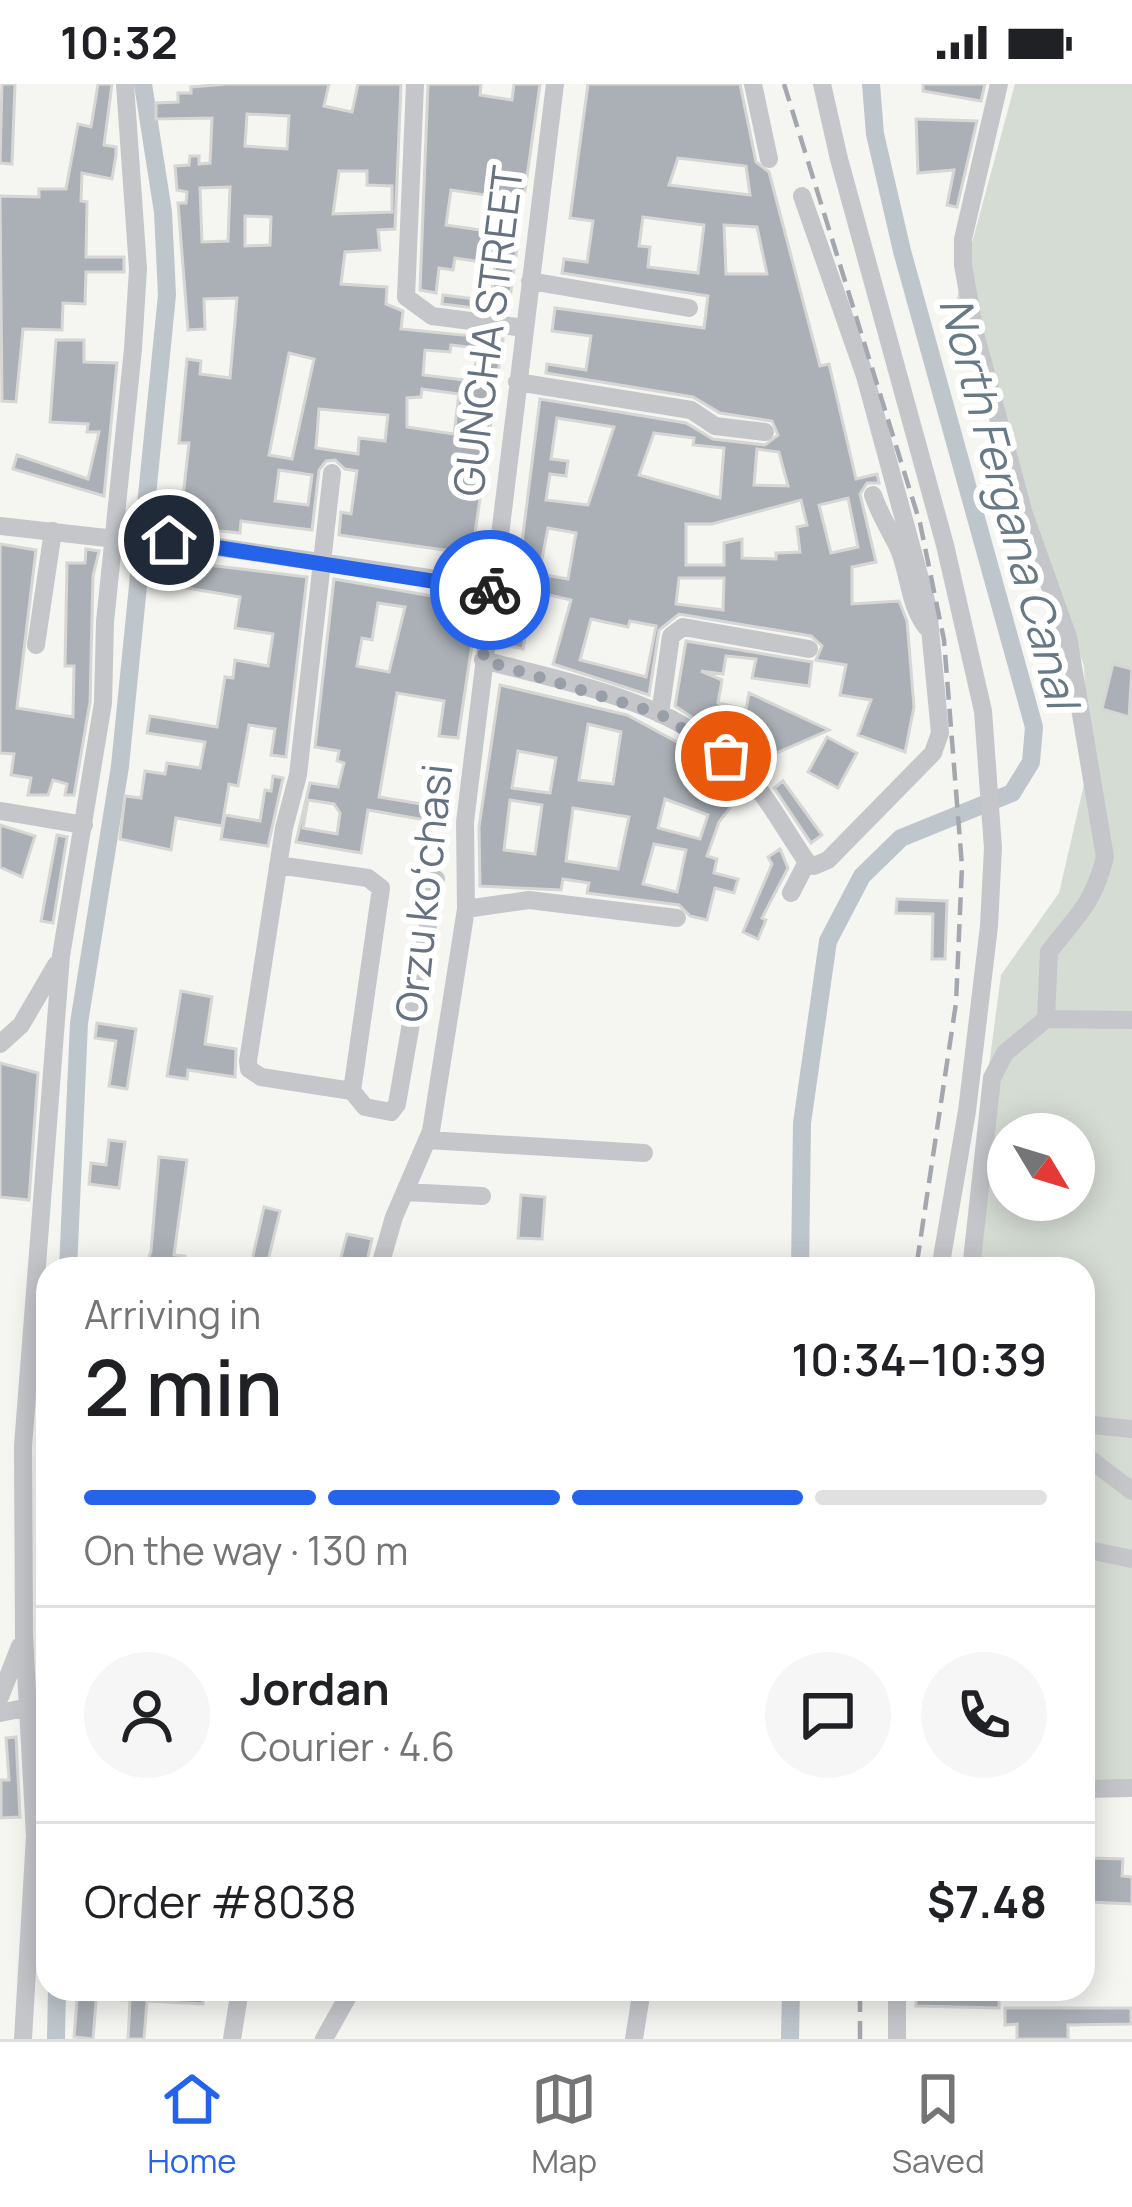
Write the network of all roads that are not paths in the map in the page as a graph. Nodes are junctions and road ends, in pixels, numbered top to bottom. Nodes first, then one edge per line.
1 (125, 84) edge
2 (415, 84) edge
3 (555, 84) edge
4 (754, 84) edge
5 (823, 84) edge
6 (999, 84) edge
7 (769, 159) dead end
8 (802, 196) dead end
9 (530, 281) junction
10 (689, 308) dead end
11 (524, 328) junction
12 (517, 382) junction
13 (765, 432) dead end
14 (332, 473) dead end
15 (873, 495) dead end
16 (0, 526) edge
17 (53, 531) junction
18 (116, 539) junction
19 (322, 562) junction
20 (490, 587) junction
21 (927, 628) junction
22 (37, 645) dead end
23 (809, 650) dead end
24 (483, 660) junction
25 (660, 714) junction
26 (0, 811) edge
27 (84, 826) junction
28 (807, 862) junction
29 (278, 865) junction
30 (436, 879) dead end
31 (791, 893) dead end
32 (466, 909) junction
33 (677, 919) dead end
34 (61, 956) junction
35 (1046, 1019) junction
36 (1132, 1020) edge
37 (0, 1045) edge
38 (352, 1091) junction
39 (428, 1140) junction
40 (644, 1153) dead end
41 (405, 1192) junction
42 (482, 1196) dead end
43 (38, 1257) edge
44 (383, 1257) edge
45 (942, 1257) edge
46 (972, 1257) edge
47 (36, 1278) edge
48 (1095, 1425) edge
49 (1132, 1429) edge
50 (0, 1443) edge
51 (23, 1446) junction
52 (1095, 1463) edge
53 (1132, 1491) edge
54 (1095, 1551) edge
55 (1132, 1559) edge
56 (24, 1636) junction
57 (0, 1697) edge
58 (29, 1706) junction
59 (0, 1713) edge
60 (1095, 1789) edge
61 (1132, 1789) edge
62 (239, 2001) edge
63 (345, 2001) edge
64 (640, 2001) edge
65 (897, 2001) edge
66 (23, 2039) edge
67 (232, 2039) edge
68 (324, 2039) edge
69 (634, 2039) edge
70 (897, 2039) edge

1 - 18 street
2 - 11 street
3 - 9 street, GUNCHA STREET
4 - 7 street
5 - 45 street
6 - 35 street
8 - 21 street
9 - 10 street
9 - 11 street, GUNCHA STREET
11 - 12 street, GUNCHA STREET
12 - 13 street
12 - 20 street, GUNCHA STREET
14 - 19 street
15 - 21 street
16 - 17 street
17 - 18 street
17 - 22 street
18 - 19 street
18 - 27 street
19 - 20 street
19 - 29 street
20 - 24 street, Orzu koʻchasi
21 - 28 street
23 - 25 street
24 - 25 street
24 - 32 street, Orzu koʻchasi
25 - 28 street
26 - 27 street
27 - 34 street
28 - 31 street
29 - 38 street
29 - 38 street
30 - 38 street
32 - 33 street
32 - 39 street, Orzu koʻchasi
34 - 37 street
34 - 43 street
35 - 36 street
35 - 46 street
39 - 40 street
39 - 41 street, Orzu koʻchasi
41 - 42 street
41 - 44 street, Orzu koʻchasi
47 - 51 street
48 - 49 street
50 - 51 street
51 - 56 street
52 - 53 street
54 - 55 street
56 - 57 street
56 - 58 street
58 - 59 street
58 - 66 street
60 - 61 street
62 - 67 street
63 - 68 street
64 - 69 street
65 - 70 street

